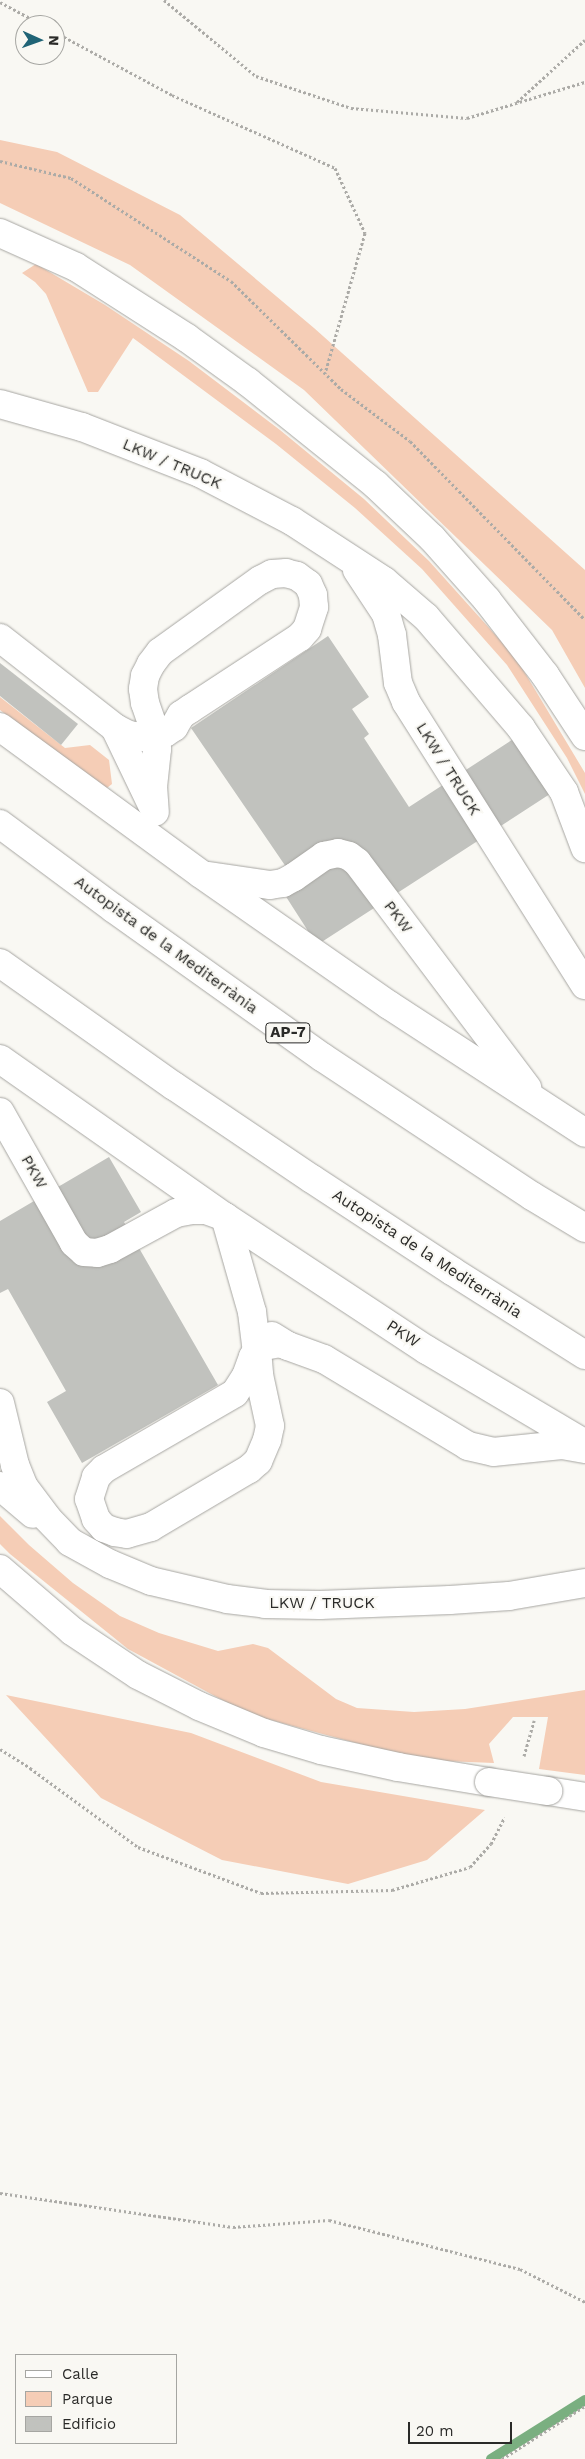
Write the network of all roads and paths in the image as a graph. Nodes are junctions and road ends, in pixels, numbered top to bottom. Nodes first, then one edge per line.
1 (164, 0) edge
2 (0, 2) edge
3 (24, 15) edge
4 (65, 37) edge
5 (585, 40) edge
6 (585, 82) edge
7 (515, 104) junction
8 (0, 161) edge
9 (0, 233) edge
10 (325, 373) junction
11 (0, 404) edge
12 (335, 547) junction
13 (585, 620) edge
14 (0, 638) edge
15 (0, 727) edge
16 (115, 728) junction
17 (156, 735) junction
18 (585, 736) edge
19 (155, 812) junction
20 (0, 824) edge
21 (585, 848) edge
22 (176, 856) junction
23 (201, 874) junction
24 (0, 963) edge
25 (585, 985) edge
26 (0, 1059) edge
27 (540, 1105) junction
28 (0, 1112) edge
29 (585, 1133) edge
30 (225, 1217) junction
31 (585, 1228) edge
32 (252, 1312) junction
33 (288, 1346) junction
34 (257, 1350) junction
35 (585, 1355) edge
36 (0, 1403) edge
37 (585, 1444) edge
38 (585, 1449) edge
39 (0, 1486) edge
40 (70, 1542) junction
41 (0, 1569) edge
42 (585, 1583) edge
43 (534, 1720) dead end
44 (0, 1749) edge
45 (523, 1758) dead end
46 (585, 1797) edge
47 (507, 1814) dead end
48 (0, 2193) edge
49 (585, 2302) edge
50 (585, 2406) edge
51 (502, 2459) edge

1 - 7 path
2 - 3 path
4 - 10 path
5 - 7 path
6 - 7 path
8 - 10 path
9 - 18 main road
10 - 13 path
11 - 12 main road, LKW / TRUCK
12 - 21 main road, LKW / TRUCK
12 - 25 main road, LKW / TRUCK
14 - 16 main road
15 - 22 main road, PKW
16 - 17 main road
16 - 19 main road
17 - 17 main road
17 - 19 main road
19 - 22 main road
20 - 31 main road, Autopista de la Mediterrània / AP-7
22 - 23 main road, PKW
23 - 27 main road, PKW
23 - 27 main road, PKW
24 - 35 main road, Autopista de la Mediterrània
26 - 30 main road, PKW
27 - 29 main road, PKW
28 - 30 main road, PKW
30 - 32 main road
30 - 37 main road, PKW
32 - 33 main road
32 - 34 main road
33 - 34 main road
33 - 38 main road
34 - 34 main road
36 - 40 main road, LKW / TRUCK
39 - 40 main road, LKW / TRUCK
40 - 42 main road, LKW / TRUCK
41 - 46 main road, bridge
43 - 45 path
44 - 47 path
48 - 49 path
50 - 51 path

